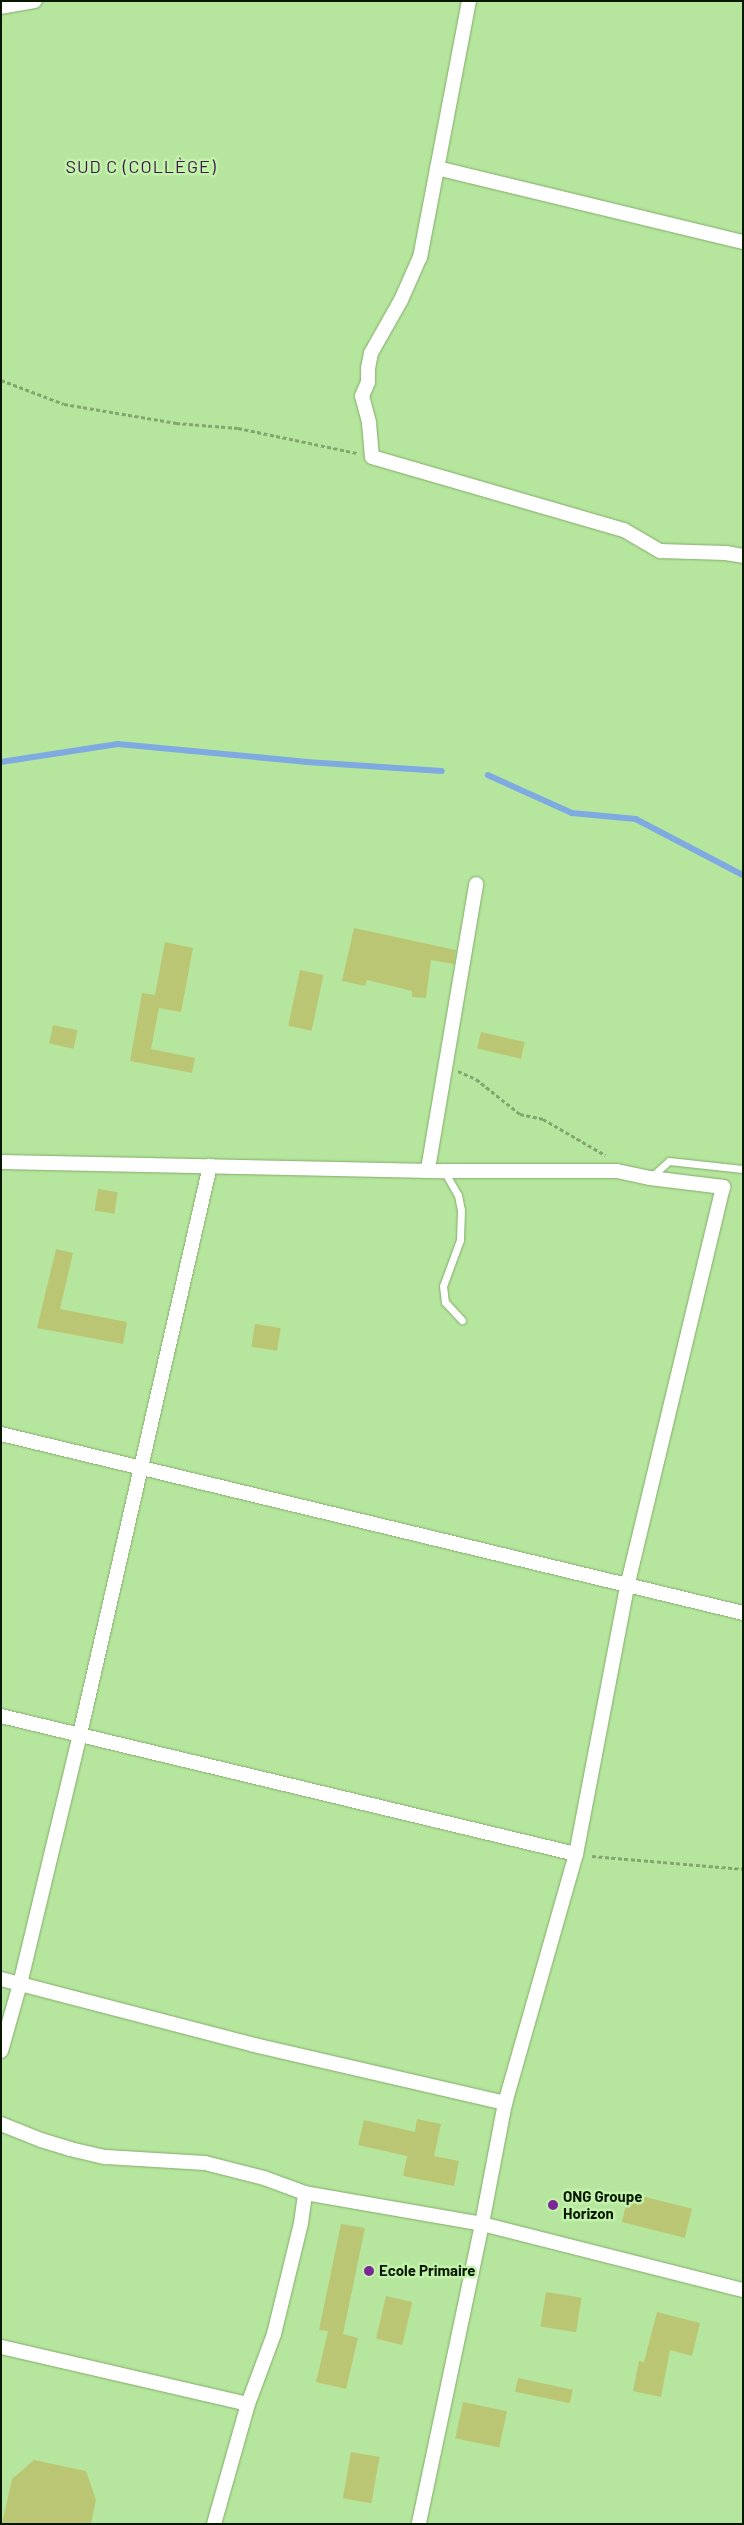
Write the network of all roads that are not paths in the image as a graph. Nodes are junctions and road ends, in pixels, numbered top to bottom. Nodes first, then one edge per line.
1 (34, 1) edge
2 (469, 1) edge
3 (1, 7) edge
4 (437, 168) junction
5 (743, 242) edge
6 (743, 556) edge
7 (476, 884) dead end
8 (1, 1162) edge
9 (210, 1166) junction
10 (743, 1169) edge
11 (428, 1170) junction
12 (444, 1171) junction
13 (650, 1178) junction
14 (462, 1320) dead end
15 (1, 1434) edge
16 (140, 1467) junction
17 (627, 1587) junction
18 (743, 1613) edge
19 (1, 1716) edge
20 (80, 1734) junction
21 (576, 1854) junction
22 (1, 1979) edge
23 (20, 1984) junction
24 (1, 2051) edge
25 (505, 2103) junction
26 (1, 2124) edge
27 (305, 2193) junction
28 (482, 2224) junction
29 (743, 2290) edge
30 (1, 2347) edge
31 (248, 2404) junction
32 (214, 2524) edge
33 (419, 2524) edge

1 - 3 street
2 - 4 street
4 - 5 street
4 - 6 street
7 - 11 street
8 - 9 street
9 - 11 street
9 - 16 street
10 - 13 lane
11 - 12 street
12 - 13 street
12 - 14 lane
13 - 17 street
15 - 16 street
16 - 17 street
16 - 20 street
17 - 18 street
17 - 21 street
19 - 20 street
20 - 21 street
20 - 23 street
21 - 25 street
22 - 23 street
23 - 24 street
23 - 25 street
25 - 28 street
26 - 27 street
27 - 28 street
27 - 31 street
28 - 29 street
28 - 33 street
30 - 31 street
31 - 32 street

